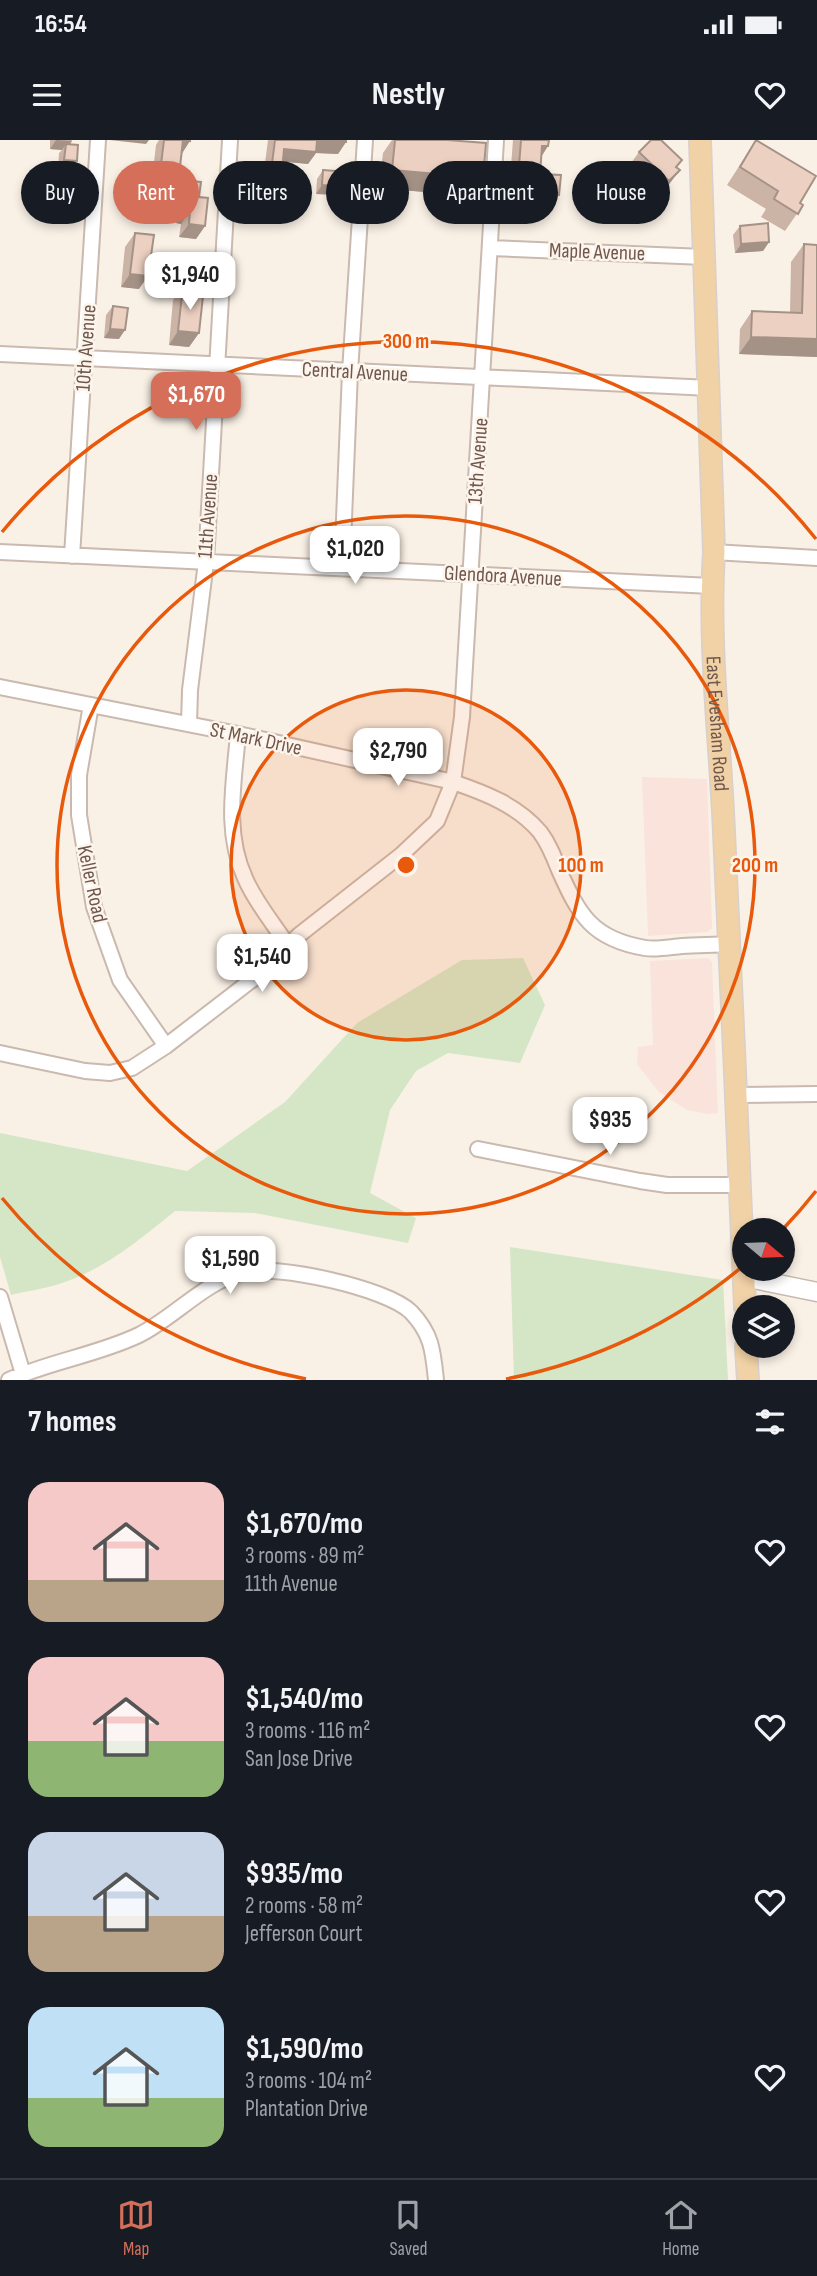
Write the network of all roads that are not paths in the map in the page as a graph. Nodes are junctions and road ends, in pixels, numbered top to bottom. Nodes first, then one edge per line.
1 (98, 140) edge
2 (230, 140) edge
3 (365, 140) edge
4 (496, 140) edge
5 (700, 140) edge
6 (490, 248) junction
7 (704, 257) junction
8 (0, 354) edge
9 (85, 359) junction
10 (218, 366) junction
11 (350, 372) junction
12 (483, 378) junction
13 (709, 388) junction
14 (0, 552) edge
15 (715, 552) junction
16 (72, 556) junction
17 (817, 558) edge
18 (206, 562) junction
19 (342, 568) junction
20 (471, 574) junction
21 (712, 586) junction
22 (0, 687) edge
23 (90, 705) junction
24 (189, 724) junction
25 (238, 734) junction
26 (453, 782) junction
27 (730, 944) junction
28 (288, 946) junction
29 (166, 1046) junction
30 (0, 1053) edge
31 (817, 1094) edge
32 (736, 1095) junction
33 (478, 1149) dead end
34 (740, 1185) junction
35 (741, 1218) edge
36 (763, 1281) edge
37 (817, 1292) edge
38 (0, 1297) edge
39 (747, 1358) edge
40 (16, 1377) edge
41 (436, 1380) edge
42 (748, 1380) edge

1 - 9 street, 10th Avenue
2 - 10 street, 11th Avenue
3 - 11 street
4 - 6 street, 13th Avenue
5 - 7 main road, East Evesham Road
6 - 7 street, Maple Avenue
6 - 12 street, 13th Avenue
7 - 13 main road, East Evesham Road
8 - 9 street, Central Avenue
9 - 10 street, Central Avenue
9 - 16 street, 10th Avenue
10 - 11 street, Central Avenue
10 - 18 street, 11th Avenue
11 - 12 street, Central Avenue
11 - 19 street
12 - 13 street, Central Avenue
12 - 20 street, 13th Avenue
13 - 15 main road, East Evesham Road
14 - 16 street, Glendora Avenue
15 - 17 street
15 - 21 main road, East Evesham Road
16 - 18 street, Glendora Avenue
18 - 19 street, Glendora Avenue
18 - 24 street, 11th Avenue
19 - 20 street, Glendora Avenue
20 - 21 street, Glendora Avenue
20 - 26 street, 13th Avenue
21 - 27 main road, East Evesham Road
22 - 23 street, St Mark Drive
23 - 24 street, St Mark Drive
23 - 29 street, Keller Road
24 - 25 street, St Mark Drive
25 - 26 street, St Mark Drive
25 - 28 street
26 - 27 street, St Mark Drive
26 - 28 street, 13th Avenue
27 - 32 main road, East Evesham Road
28 - 29 street, 13th Avenue
29 - 30 street, 13th Avenue
31 - 32 street
32 - 34 main road, East Evesham Road
33 - 34 street
34 - 35 main road, East Evesham Road
36 - 37 street
38 - 40 street
39 - 42 main road
40 - 41 street

